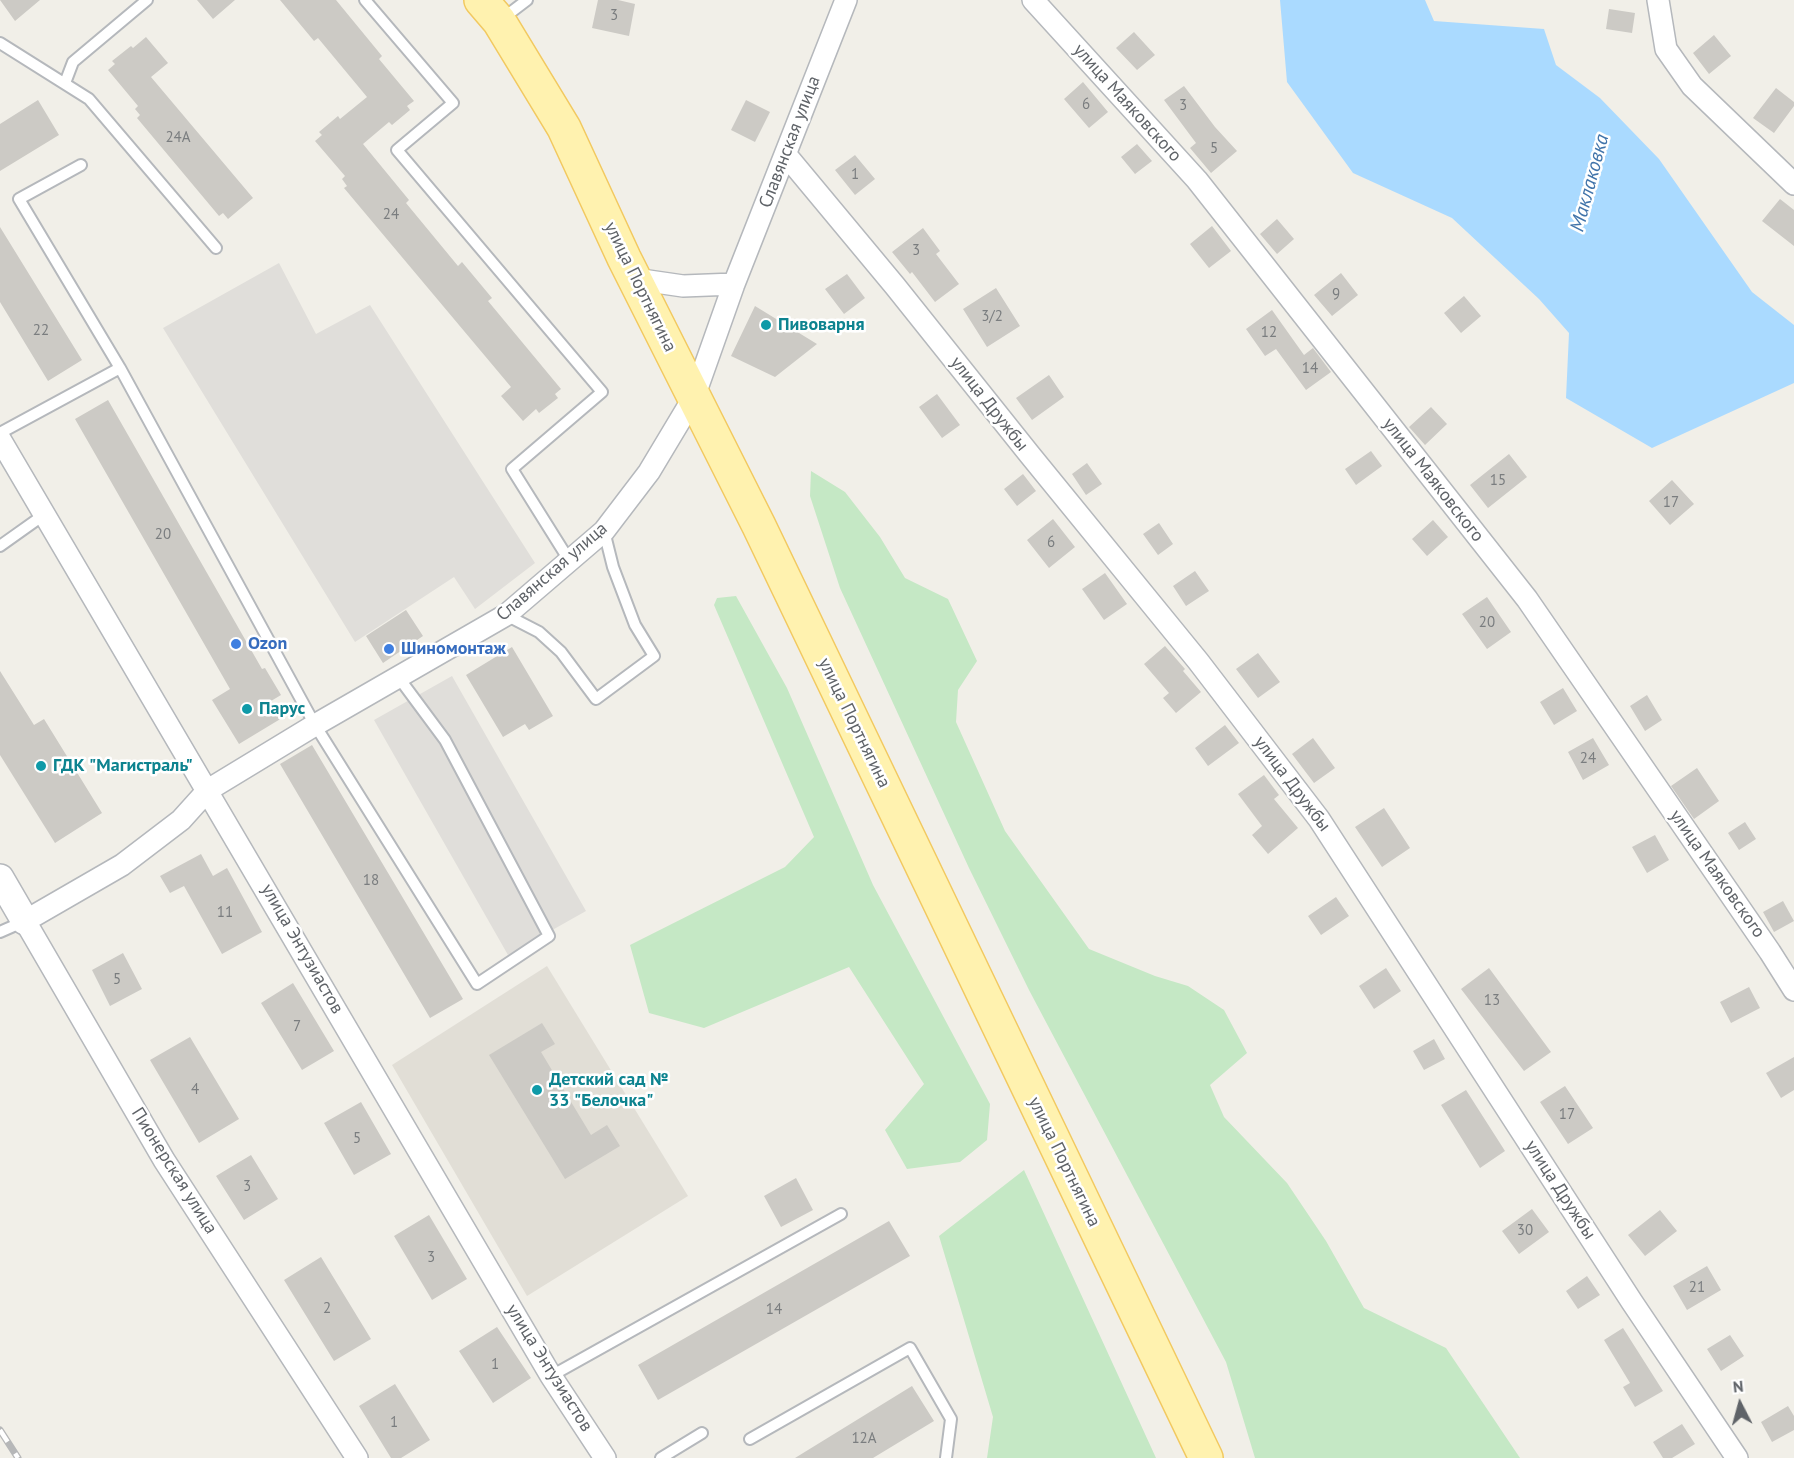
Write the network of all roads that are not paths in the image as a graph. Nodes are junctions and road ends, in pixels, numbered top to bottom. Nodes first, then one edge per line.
1 (147, 0) edge
2 (365, 0) edge
3 (527, 0) edge
4 (846, 0) edge
5 (1033, 0) edge
6 (1658, 0) edge
7 (490, 11) edge
8 (0, 43) edge
9 (65, 83) junction
10 (786, 155) junction
11 (81, 165) dead end
12 (1794, 184) edge
13 (216, 248) dead end
14 (635, 279) junction
15 (734, 284) junction
16 (120, 368) junction
17 (694, 397) junction
18 (0, 433) edge
19 (0, 439) edge
20 (45, 514) junction
21 (604, 531) junction
22 (0, 546) edge
23 (569, 561) junction
24 (506, 615) junction
25 (399, 678) junction
26 (315, 725) junction
27 (208, 790) junction
28 (0, 878) edge
29 (25, 921) junction
30 (0, 932) edge
31 (1794, 990) edge
32 (841, 1214) dead end
33 (551, 1376) junction
34 (702, 1433) dead end
35 (750, 1438) dead end
36 (357, 1458) edge
37 (605, 1458) edge
38 (661, 1458) edge
39 (946, 1458) edge
40 (1206, 1458) edge
41 (1737, 1458) edge

1 - 9 lane
2 - 23 lane
3 - 7 lane
4 - 10 street, Славянская улица
5 - 31 street, улица Маяковского
6 - 12 street
7 - 14 main road, улица Портнягина
8 - 9 lane
9 - 13 lane
10 - 15 street, Славянская улица
10 - 41 street, улица Дружбы
11 - 16 lane
14 - 15 street
14 - 17 main road, улица Портнягина
15 - 17 street, Славянская улица
16 - 18 lane
16 - 26 lane
17 - 21 street, Славянская улица
17 - 40 main road, улица Портнягина
19 - 20 street, улица Энтузиастов
20 - 22 lane
20 - 27 street, улица Энтузиастов
21 - 23 street, Славянская улица
21 - 24 lane
23 - 24 street, Славянская улица
24 - 25 street, Славянская улица
25 - 26 street, Славянская улица
25 - 26 lane
26 - 27 street, Славянская улица
27 - 29 street, Славянская улица
27 - 33 street, улица Энтузиастов
28 - 29 street, Пионерская улица
29 - 30 lane
29 - 36 street, Пионерская улица
32 - 33 lane
33 - 37 street, улица Энтузиастов
34 - 38 lane
35 - 39 lane

